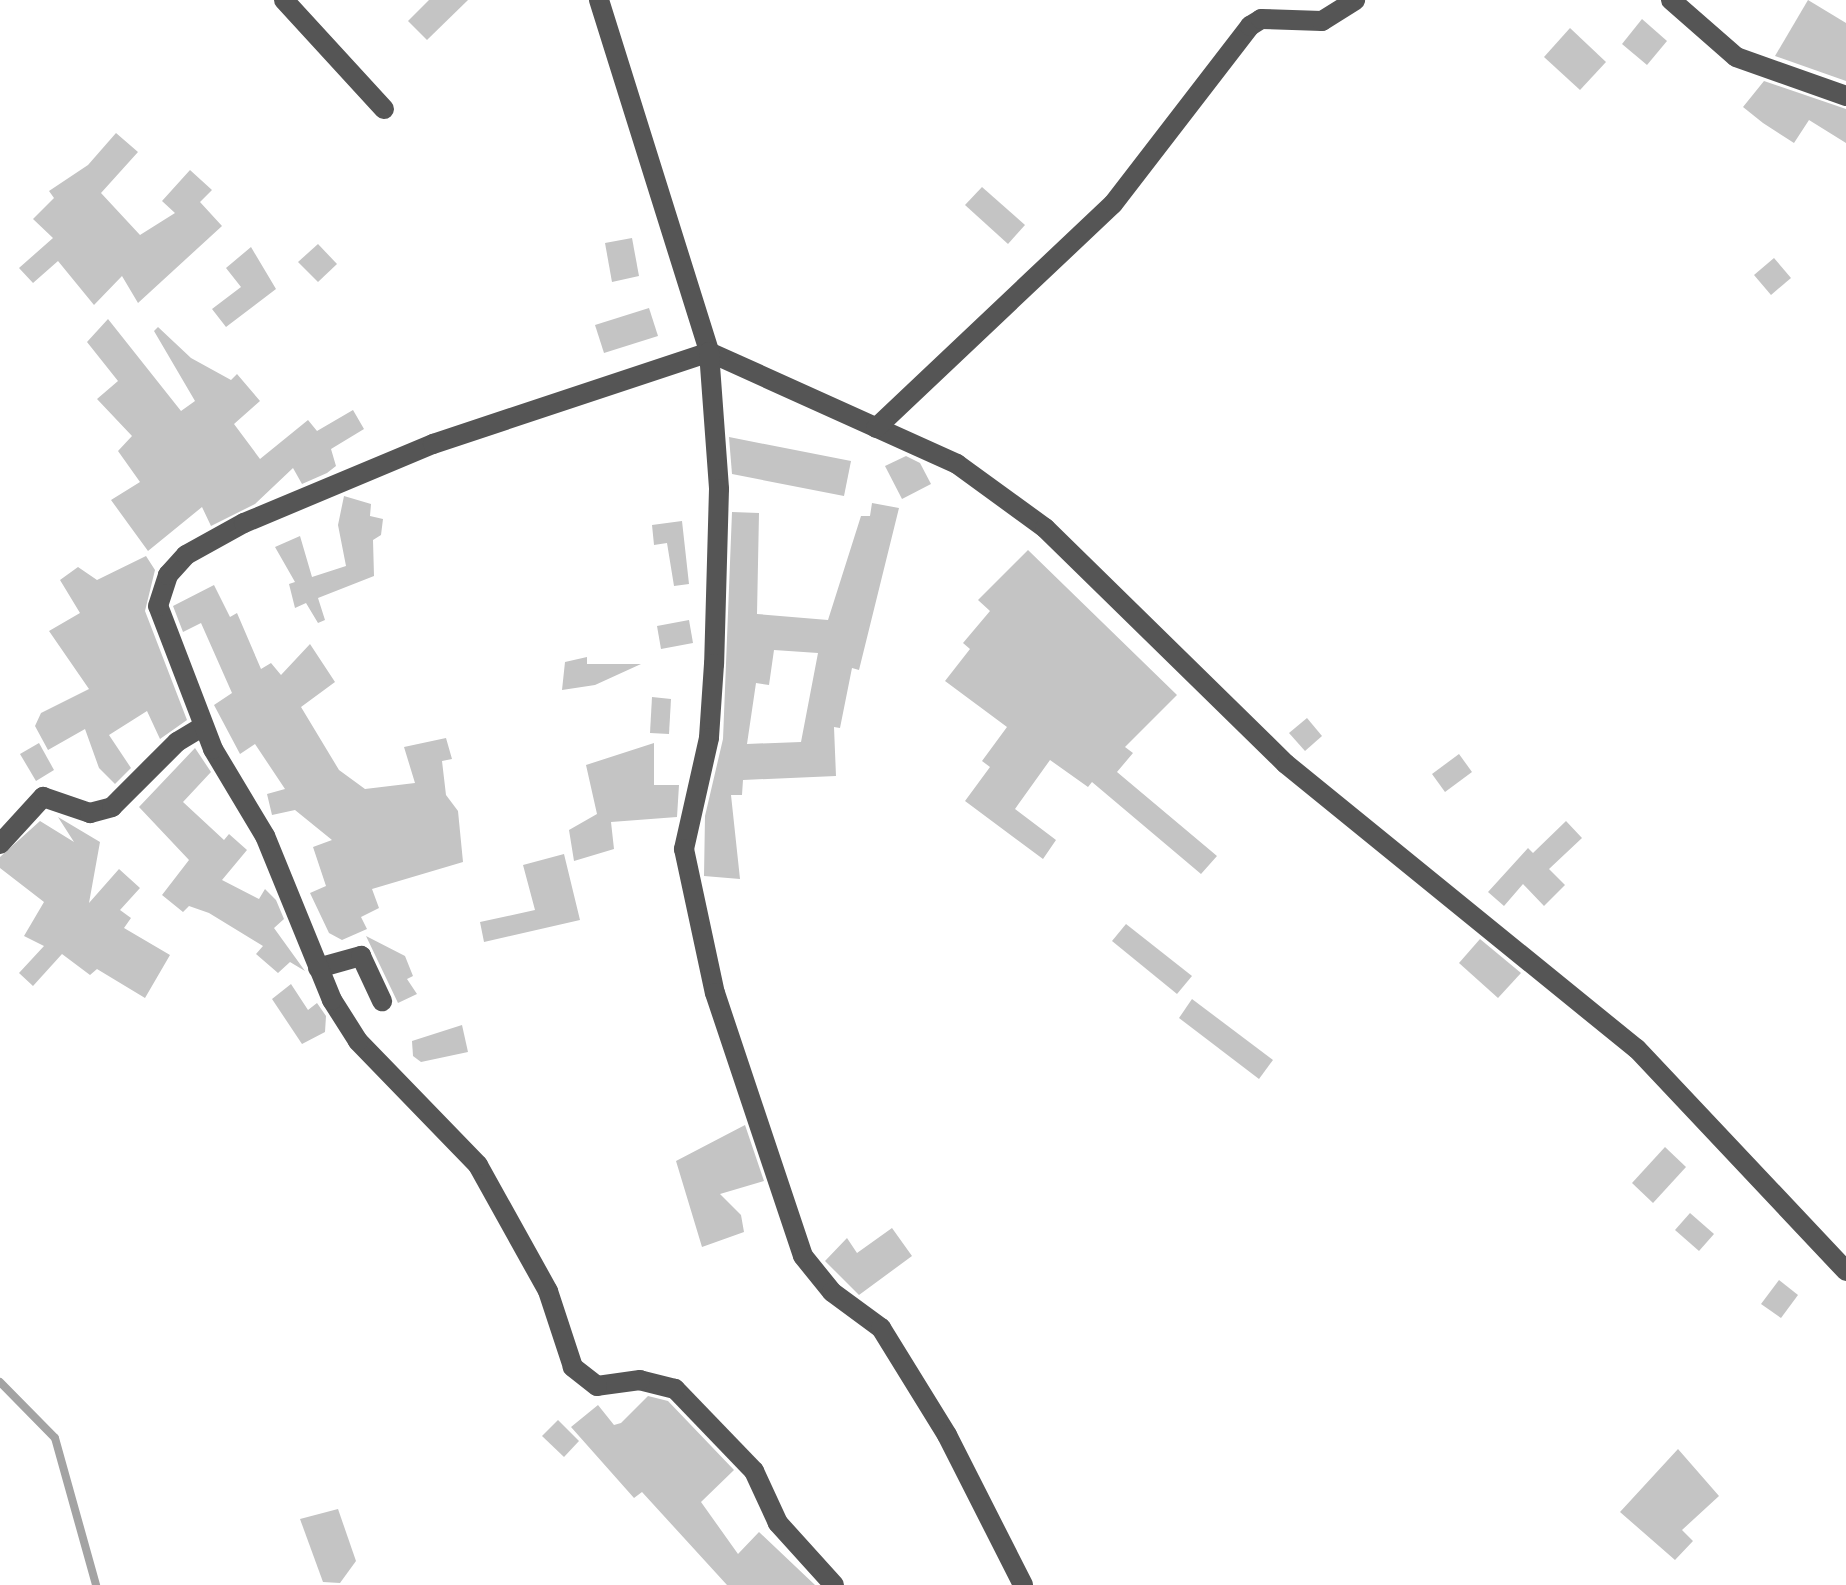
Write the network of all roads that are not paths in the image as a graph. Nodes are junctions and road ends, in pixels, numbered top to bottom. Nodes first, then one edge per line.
1 (284, 0) edge
2 (599, 0) edge
3 (1355, 0) edge
4 (1671, 0) edge
5 (1846, 96) edge
6 (384, 110) dead end
7 (709, 352) junction
8 (876, 428) junction
9 (204, 726) junction
10 (0, 844) edge
11 (318, 968) junction
12 (382, 1001) dead end
13 (1846, 1270) edge
14 (834, 1585) edge
15 (1023, 1585) edge

1 - 6 street
2 - 7 street
3 - 8 street
4 - 5 street
7 - 8 street
7 - 9 street
7 - 15 street
8 - 13 street
9 - 10 street
9 - 11 street
11 - 12 street
11 - 14 street

